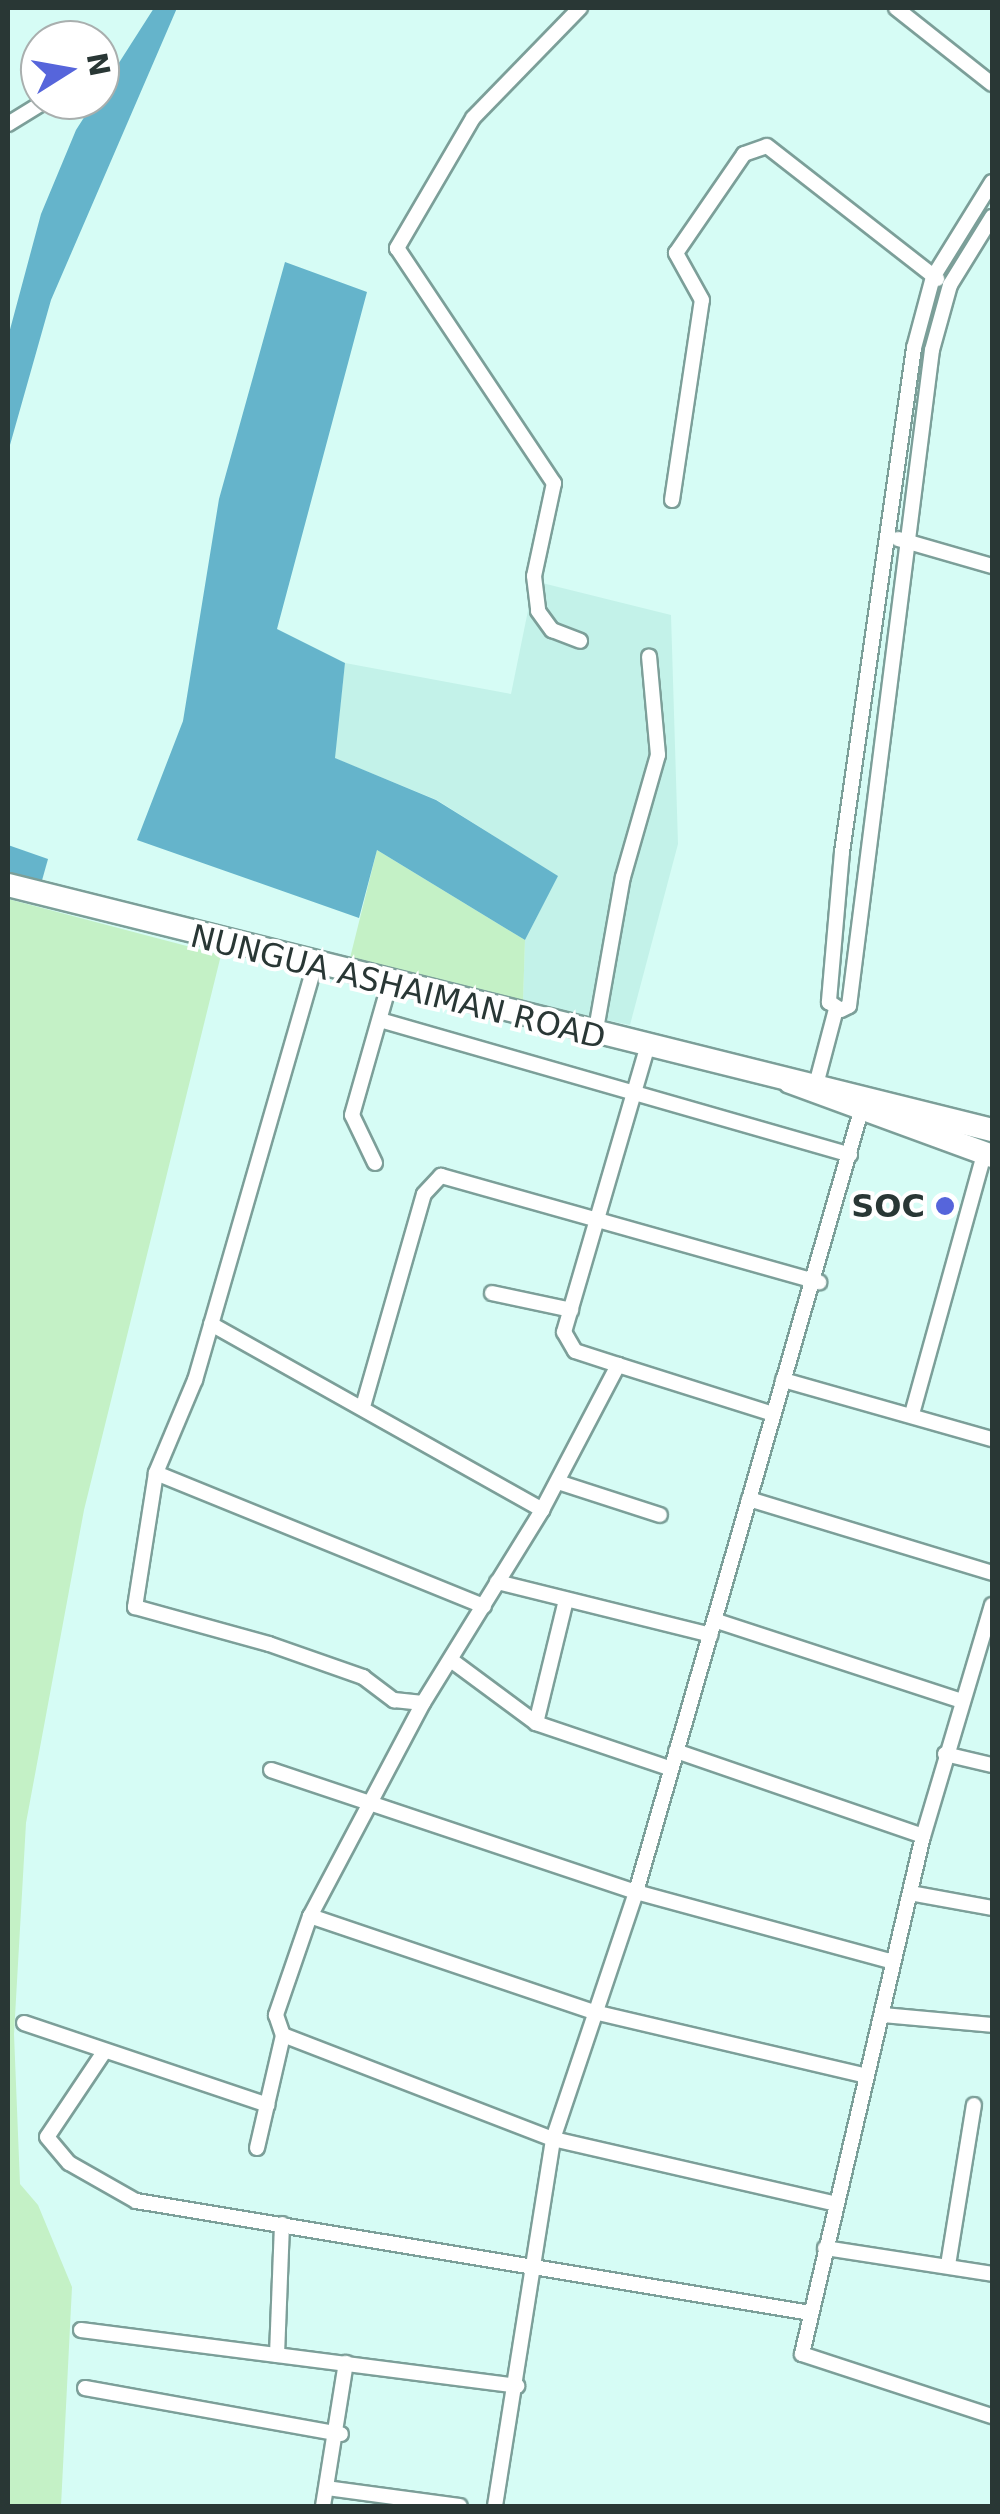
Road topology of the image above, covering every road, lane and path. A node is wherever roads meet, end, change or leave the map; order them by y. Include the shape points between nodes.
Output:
1 (580, 8) edge
2 (896, 8) edge
3 (992, 84) edge
4 (992, 182) edge
5 (992, 217) edge
6 (933, 276) junction
7 (950, 284) junction
8 (672, 500) dead end
9 (887, 537) junction
10 (905, 540) junction
11 (992, 566) edge
12 (580, 641) dead end
13 (649, 656) dead end
14 (842, 852) junction
15 (862, 854) junction
16 (8, 886) edge
17 (314, 968) junction
18 (390, 982) junction
19 (836, 1009) junction
20 (380, 1020) junction
21 (595, 1036) junction
22 (647, 1048) junction
23 (818, 1081) junction
24 (790, 1082) junction
25 (635, 1091) junction
26 (863, 1104) junction
27 (992, 1130) edge
28 (850, 1155) junction
29 (988, 1155) edge
30 (376, 1163) dead end
31 (598, 1221) junction
32 (818, 1282) junction
33 (492, 1292) dead end
34 (571, 1310) junction
35 (212, 1324) junction
36 (618, 1365) junction
37 (783, 1380) junction
38 (364, 1403) junction
39 (770, 1413) junction
40 (912, 1414) junction
41 (992, 1439) edge
42 (156, 1473) junction
43 (558, 1482) junction
44 (748, 1499) junction
45 (542, 1510) junction
46 (660, 1515) dead end
47 (992, 1574) edge
48 (497, 1582) junction
49 (566, 1600) junction
50 (484, 1606) junction
51 (991, 1613) edge
52 (714, 1628) junction
53 (451, 1660) junction
54 (959, 1700) junction
55 (423, 1703) junction
56 (536, 1724) junction
57 (676, 1751) junction
58 (944, 1754) junction
59 (992, 1765) edge
60 (669, 1768) junction
61 (271, 1770) dead end
62 (366, 1802) junction
63 (923, 1836) junction
64 (636, 1892) junction
65 (910, 1893) junction
66 (992, 1908) edge
67 (310, 1916) junction
68 (893, 1962) junction
69 (594, 2012) junction
70 (883, 2015) junction
71 (24, 2023) dead end
72 (992, 2025) edge
73 (283, 2036) junction
74 (104, 2052) junction
75 (867, 2076) junction
76 (268, 2105) junction
77 (974, 2105) dead end
78 (552, 2139) junction
79 (257, 2148) dead end
80 (833, 2203) junction
81 (282, 2224) junction
82 (824, 2248) junction
83 (948, 2265) junction
84 (531, 2270) junction
85 (992, 2274) edge
86 (810, 2312) junction
87 (81, 2330) dead end
88 (278, 2355) junction
89 (346, 2363) junction
90 (516, 2386) junction
91 (86, 2388) dead end
92 (992, 2416) edge
93 (341, 2434) junction
94 (327, 2488) junction
95 (323, 2506) edge
96 (460, 2506) edge
97 (495, 2506) edge

1 - 12 street via 474,118 396,248 554,483 534,576 538,611 552,630
2 - 3 street
4 - 6 street
5 - 7 street
6 - 7 street
6 - 8 street via 766,146 744,154 676,253 702,300
6 - 9 street
7 - 10 street
9 - 10 street
9 - 14 street
10 - 11 street
10 - 15 street
13 - 21 street via 658,754 623,877
14 - 15 street
14 - 19 street via 829,1002
15 - 19 street via 849,1006
16 - 17 main road, NUNGUA ASHAIMAN ROAD
17 - 18 main road, NUNGUA ASHAIMAN ROAD
17 - 35 street
18 - 20 street
18 - 21 main road, NUNGUA ASHAIMAN ROAD
19 - 23 street
20 - 25 street
20 - 30 street via 352,1115
21 - 22 main road, NUNGUA ASHAIMAN ROAD
22 - 24 main road, NUNGUA ASHAIMAN ROAD
22 - 25 street
23 - 24 main road, NUNGUA ASHAIMAN ROAD
23 - 26 main road, NUNGUA ASHAIMAN ROAD
24 - 26 main road, NUNGUA ASHAIMAN ROAD
25 - 28 street
25 - 31 street
26 - 27 main road, NUNGUA ASHAIMAN ROAD
26 - 28 street
26 - 29 main road, NUNGUA ASHAIMAN ROAD
28 - 32 street
29 - 40 street
31 - 32 street
31 - 34 street
31 - 38 street via 442,1176 424,1194
32 - 37 street
33 - 34 street
34 - 36 street via 565,1345
35 - 38 street
35 - 42 street
36 - 39 street
36 - 43 street
37 - 39 street
37 - 40 street
38 - 45 street
39 - 44 street
40 - 41 street
42 - 50 street
42 - 55 street via 135,1608 269,1644 363,1678 394,1700
43 - 45 street
43 - 46 street
44 - 47 street
44 - 52 street
45 - 48 street
48 - 49 street
48 - 50 street
49 - 52 street
49 - 56 street
50 - 53 street
51 - 54 street
52 - 54 street
52 - 57 street
53 - 55 street
53 - 56 street
54 - 58 street
55 - 62 street
56 - 60 street
57 - 60 street
57 - 63 street
58 - 59 street
58 - 63 street
60 - 64 street
61 - 62 street
62 - 64 street
62 - 67 street
63 - 65 street
64 - 68 street
64 - 69 street
65 - 66 street
65 - 68 street
67 - 69 street
67 - 73 street via 276,2015
68 - 70 street
69 - 75 street
69 - 78 street
70 - 72 street
70 - 75 street
71 - 74 street
73 - 76 street
73 - 78 street
74 - 76 street
74 - 81 street via 49,2128 53,2151 136,2201
75 - 80 street
76 - 79 street
77 - 83 street
78 - 80 street
78 - 84 street
80 - 82 street
81 - 84 street
81 - 88 street
82 - 83 street
82 - 86 street
83 - 85 street
84 - 86 street
84 - 90 street
86 - 92 street via 804,2362
87 - 88 street
88 - 89 street
89 - 90 street
89 - 93 street
90 - 97 street
91 - 93 street
93 - 94 street
94 - 95 street
94 - 96 street

